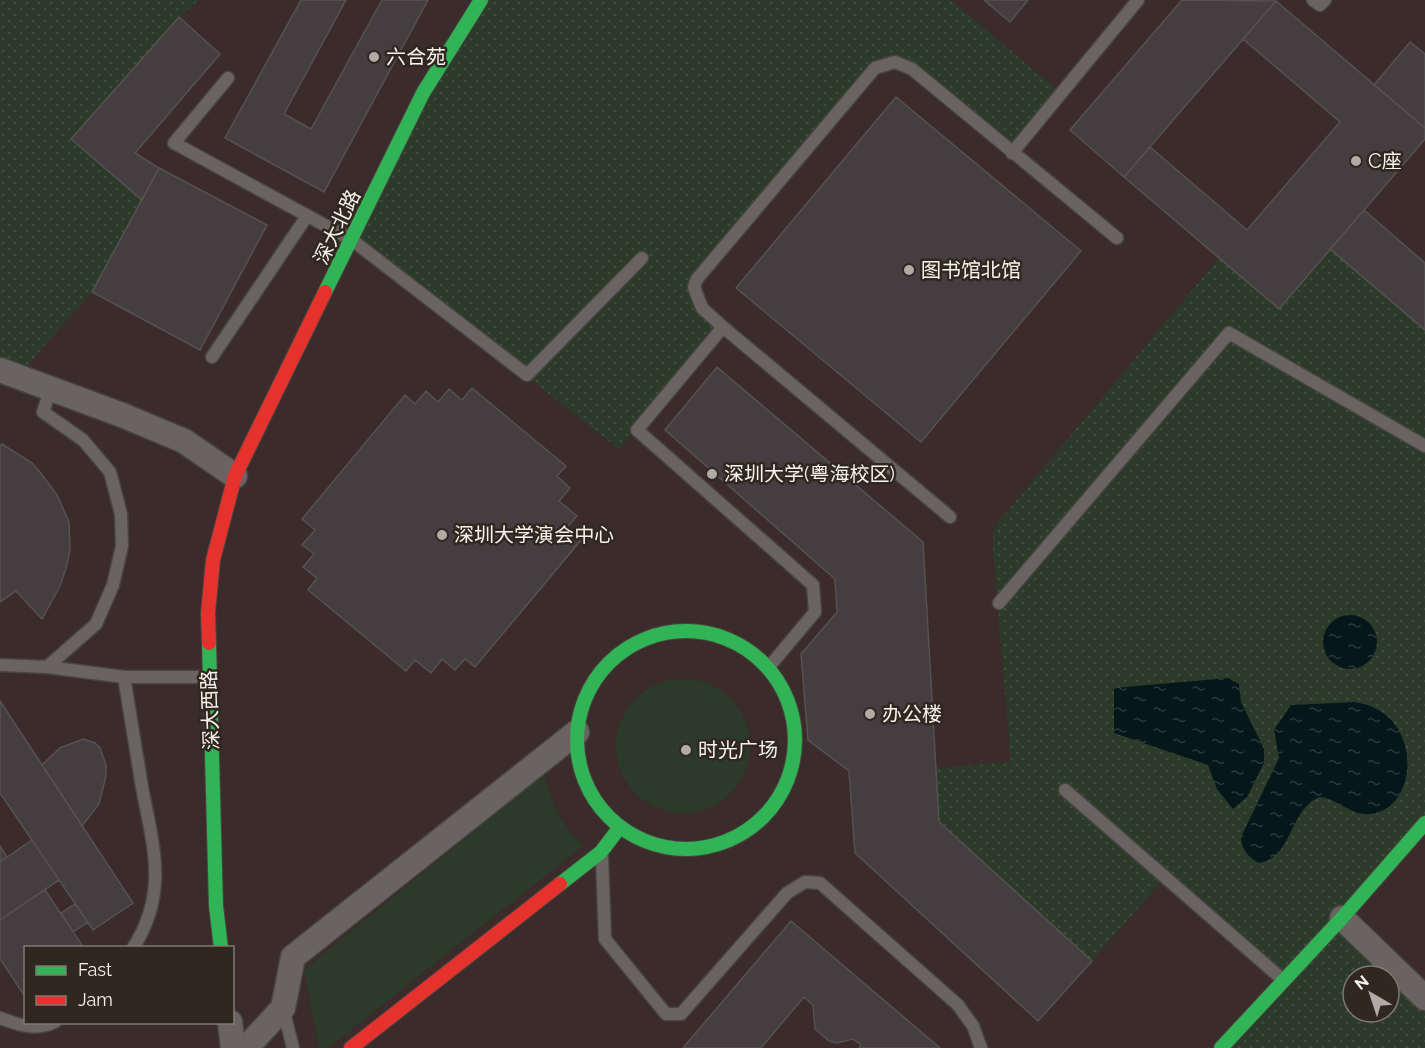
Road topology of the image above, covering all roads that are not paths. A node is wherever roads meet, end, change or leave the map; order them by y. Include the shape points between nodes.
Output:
1 (481, 0) edge
2 (1138, 0) edge
3 (1313, 0) edge
4 (1325, 0) edge
5 (228, 78) dead end
6 (1012, 153) junction
7 (307, 216) junction
8 (1117, 238) dead end
9 (352, 240) junction
10 (642, 258) dead end
11 (723, 327) junction
12 (212, 357) dead end
13 (0, 371) edge
14 (51, 388) junction
15 (1425, 446) edge
16 (235, 476) junction
17 (950, 517) dead end
18 (999, 603) dead end
19 (0, 665) edge
20 (47, 667) junction
21 (768, 668) junction
22 (124, 677) junction
23 (209, 677) junction
24 (577, 732) junction
25 (1065, 790) dead end
26 (1425, 823) edge
27 (620, 827) junction
28 (601, 852) junction
29 (1342, 918) junction
30 (134, 946) edge
31 (221, 946) edge
32 (1283, 980) junction
33 (1425, 998) edge
34 (283, 1008) junction
35 (0, 1018) edge
36 (53, 1024) edge
37 (230, 1024) edge
38 (233, 1048) edge
39 (246, 1048) edge
40 (292, 1048) edge
41 (351, 1048) edge
42 (981, 1048) edge
43 (1221, 1048) edge

1 - 9 street, 深大北路 via 423,93
2 - 6 lane
3 - 4 lane via 1320,5
5 - 7 lane via 174,143
6 - 8 lane
6 - 11 lane via 912,69 896,62 874,68 697,279 694,287 702,308
7 - 9 lane
7 - 12 lane
9 - 10 lane via 527,375
9 - 16 street, 深大北路
11 - 17 lane
11 - 21 lane via 636,430 813,585 815,612
13 - 14 street
14 - 16 street via 184,441
14 - 20 lane via 43,412 83,440 110,472 121,514 122,546 113,585 96,624
15 - 18 lane via 1229,333
16 - 23 street, 深大西路 via 219,523 211,568
19 - 20 lane
20 - 22 lane
21 - 24 street via 734,641 715,634 672,632 647,638 625,650 591,686
21 - 27 street via 792,713 795,738 793,764 770,809 753,826 712,846 663,847
22 - 23 lane
22 - 30 lane via 156,855 154,895
23 - 31 street, 深大西路 via 216,906
24 - 27 street via 579,762 588,789
24 - 34 street via 293,957
25 - 32 lane
26 - 29 street
27 - 28 street
28 - 41 street
28 - 42 lane via 605,939 666,1014 681,1014 786,893 805,882 820,883 958,1005 973,1026
29 - 32 street
29 - 33 street
32 - 43 street
34 - 39 street
34 - 40 lane
35 - 36 lane via 43,1028
37 - 38 street

